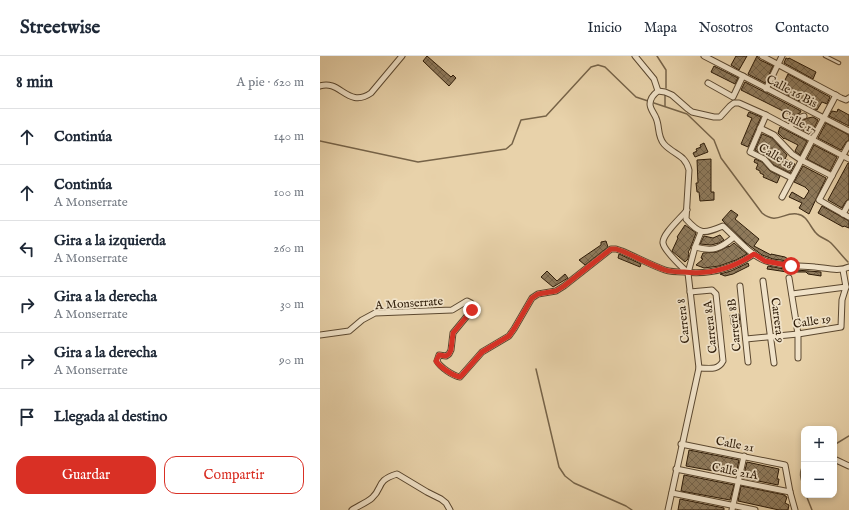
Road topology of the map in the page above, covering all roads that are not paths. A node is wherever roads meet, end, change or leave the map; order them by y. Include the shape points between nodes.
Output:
1 (402, 56) edge
2 (635, 56) edge
3 (704, 56) edge
4 (762, 56) edge
5 (782, 56) edge
6 (825, 56) edge
7 (711, 58) edge
8 (839, 63) dead end
9 (778, 64) junction
10 (743, 76) junction
11 (708, 83) dead end
12 (320, 86) edge
13 (766, 88) junction
14 (658, 91) junction
15 (836, 95) junction
16 (848, 99) edge
17 (766, 115) junction
18 (804, 116) dead end
19 (824, 119) junction
20 (790, 127) junction
21 (760, 128) junction
22 (849, 131) edge
23 (813, 140) junction
24 (849, 144) edge
25 (843, 156) junction
26 (849, 159) edge
27 (802, 160) junction
28 (832, 176) junction
29 (792, 178) junction
30 (782, 197) dead end
31 (849, 203) edge
32 (687, 210) junction
33 (843, 214) junction
34 (849, 217) edge
35 (701, 232) junction
36 (734, 236) junction
37 (695, 247) junction
38 (754, 254) junction
39 (846, 269) edge
40 (688, 273) junction
41 (789, 278) dead end
42 (763, 281) dead end
43 (740, 286) dead end
44 (846, 287) junction
45 (690, 292) junction
46 (792, 294) junction
47 (798, 334) junction
48 (320, 335) edge
49 (770, 336) junction
50 (746, 339) junction
51 (798, 358) dead end
52 (748, 362) dead end
53 (774, 363) dead end
54 (699, 368) junction
55 (681, 444) junction
56 (744, 456) junction
57 (837, 460) edge
58 (849, 466) edge
59 (676, 469) junction
60 (738, 482) junction
61 (790, 492) junction
62 (672, 494) junction
63 (732, 508) edge
64 (352, 510) edge
65 (450, 510) edge
66 (668, 510) edge
67 (755, 510) edge
68 (795, 510) edge

1 - 12 street via 366,97 354,98 331,85
2 - 14 street via 654,79
3 - 7 street, Calle 16 Bis
4 - 9 street
5 - 9 street
6 - 8 lane
7 - 10 street, Calle 16 Bis
9 - 13 street
9 - 15 street
10 - 11 street via 733,97
10 - 13 street, Calle 16 Bis
13 - 19 street, Calle 16 Bis
14 - 17 street, Calle 17 via 672,95 692,112 714,117 720,116 734,103 740,103
14 - 32 street via 650,102 660,138 669,149 688,163
15 - 16 street
15 - 19 street
17 - 20 street, Calle 17
17 - 21 street
18 - 20 street via 795,119
19 - 22 street, Calle 16 Bis
19 - 23 street
20 - 23 street, Calle 17
21 - 27 street via 774,135 792,154
21 - 29 street, Calle 18 via 750,152 764,159 772,168
23 - 25 street, Calle 17
23 - 27 street
24 - 25 street
25 - 26 street, Calle 17
25 - 28 street
27 - 28 street
27 - 29 street
28 - 33 street via 819,200
29 - 30 street
31 - 33 street
32 - 35 street via 686,219
32 - 40 street via 666,233 663,244
33 - 34 street
35 - 36 street via 710,232 723,226
35 - 37 street
36 - 37 street via 723,247 714,250
36 - 38 street
37 - 40 street
38 - 39 street via 765,261 777,264
38 - 40 street via 743,262 723,270
39 - 44 street
40 - 45 street, Carrera 8
40 - 48 street, A Monserrate via 666,270 622,251 611,249 556,291 538,294 532,298 509,336 482,352 460,377 436,361 439,355 449,354 453,333 472,310 473,306 467,301 452,310 375,313 349,331
41 - 46 street
42 - 49 street, Carrera 9
43 - 50 street, Carrera 8B
44 - 46 street
44 - 47 street, Calle 19 via 842,300 841,327
45 - 54 street, Carrera 8
45 - 54 street, Carrera 8A via 715,291 723,361 717,368
46 - 47 street
47 - 49 street, Calle 19
47 - 51 street
49 - 50 street, Calle 19
49 - 53 street, Carrera 9
50 - 52 street, Carrera 8B
54 - 55 street
55 - 56 street, Calle 21
55 - 59 street
56 - 60 street
56 - 61 street, Calle 21 via 785,465
57 - 58 street
59 - 60 street, Calle 21A
59 - 62 street
60 - 61 street, Calle 21A
60 - 63 street
61 - 68 street
62 - 63 street
62 - 66 street
63 - 67 street
64 - 65 street via 372,498 382,481 397,474 441,499

